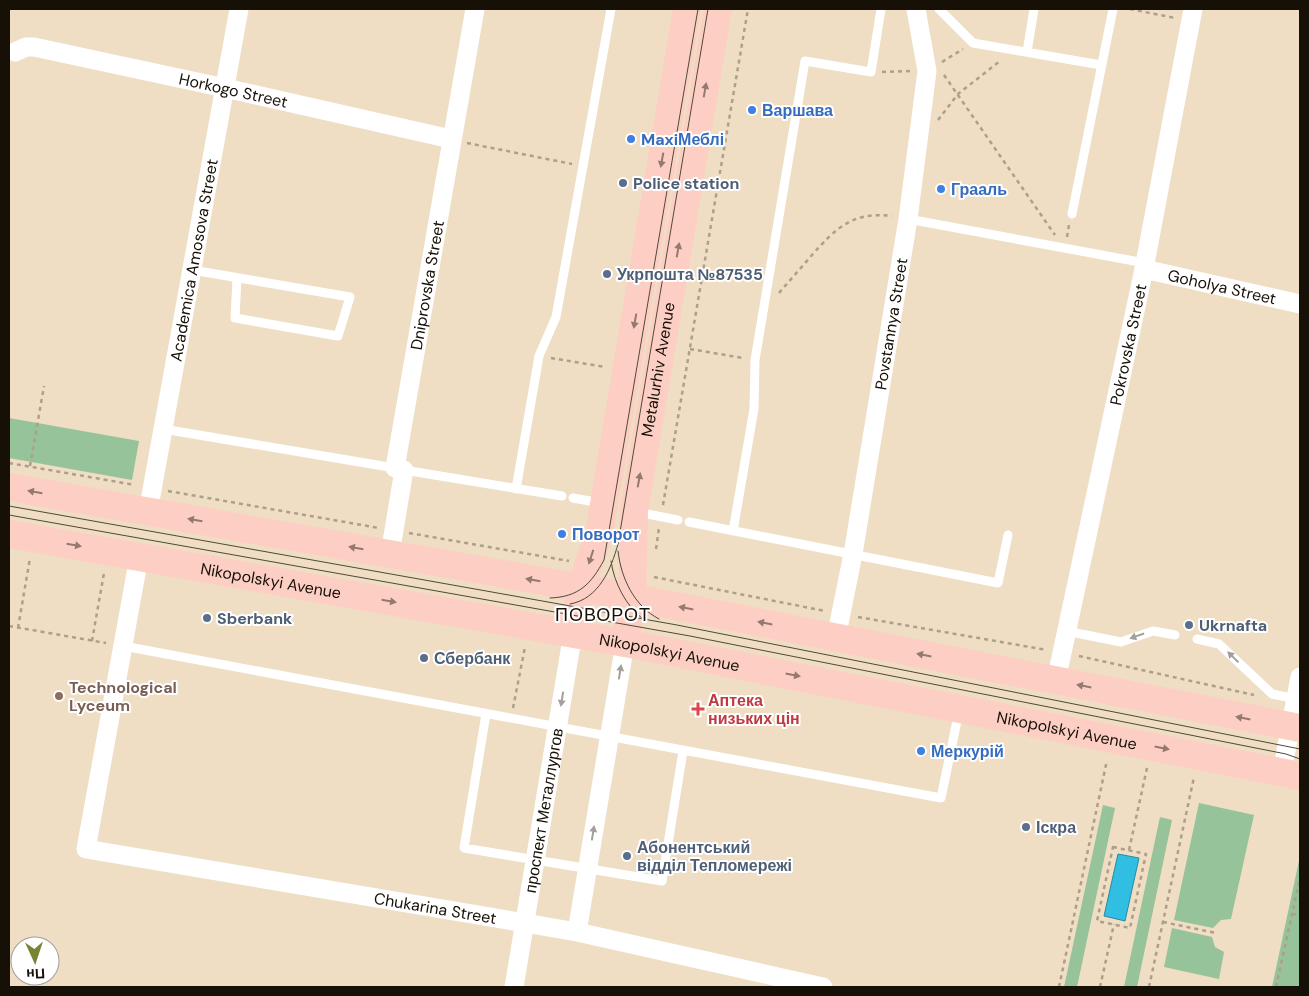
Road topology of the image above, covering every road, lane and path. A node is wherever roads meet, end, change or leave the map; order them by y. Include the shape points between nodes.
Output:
1 (239, 9) edge
2 (475, 9) edge
3 (611, 9) edge
4 (688, 9) edge
5 (718, 9) edge
6 (748, 9) edge
7 (881, 9) edge
8 (916, 9) edge
9 (939, 9) edge
10 (1034, 9) edge
11 (1113, 9) edge
12 (1130, 9) edge
13 (1192, 15) edge
14 (974, 43) junction
15 (11, 50) edge
16 (1014, 50) junction
17 (1027, 52) junction
18 (1102, 65) junction
19 (932, 68) junction
20 (870, 72) junction
21 (225, 88) junction
22 (958, 94) junction
23 (451, 139) junction
24 (583, 166) junction
25 (1072, 214) joint
26 (908, 219) junction
27 (1065, 248) junction
28 (1144, 266) junction
29 (192, 270) junction
30 (237, 278) junction
31 (1300, 304) edge
32 (763, 313) junction
33 (690, 348) junction
34 (539, 356) junction
35 (754, 360) junction
36 (609, 368) dead end
37 (44, 386) dead end
38 (163, 429) junction
39 (9, 463) edge
40 (30, 466) junction
41 (400, 469) junction
42 (9, 487) edge
43 (516, 489) junction
44 (562, 496) dead end
45 (573, 498) dead end
46 (150, 500) junction
47 (604, 504) junction
48 (634, 511) junction
49 (661, 517) junction
50 (678, 520) dead end
51 (689, 522) dead end
52 (733, 531) junction
53 (9, 534) edge
54 (1008, 535) dead end
55 (392, 542) junction
56 (655, 551) dead end
57 (852, 554) junction
58 (140, 557) junction
59 (30, 558) dead end
60 (104, 571) dead end
61 (578, 575) junction
62 (651, 577) dead end
63 (632, 598) junction
64 (9, 626) edge
65 (838, 626) junction
66 (18, 628) junction
67 (1066, 631) junction
68 (573, 633) junction
69 (1175, 635) dead end
70 (1197, 639) dead end
71 (92, 641) junction
72 (625, 643) junction
73 (123, 646) junction
74 (525, 648) dead end
75 (1062, 653) junction
76 (1300, 678) edge
77 (1056, 681) junction
78 (1256, 695) dead end
79 (1296, 699) junction
80 (960, 708) junction
81 (486, 714) junction
82 (511, 719) junction
83 (558, 728) junction
84 (1296, 728) edge
85 (609, 737) junction
86 (684, 751) junction
87 (1107, 760) dead end
88 (1147, 768) dead end
89 (1291, 774) edge
90 (1194, 777) dead end
91 (1129, 850) junction
92 (536, 860) junction
93 (587, 868) junction
94 (1300, 878) edge
95 (1292, 914) junction
96 (1300, 915) edge
97 (1163, 922) junction
98 (525, 923) junction
99 (1114, 924) junction
100 (576, 932) junction
101 (1216, 933) dead end
102 (782, 983) edge
103 (514, 987) edge
104 (823, 987) edge
105 (1058, 987) edge
106 (1100, 987) edge
107 (1149, 987) edge
108 (1276, 987) edge

1 - 21 street, Academica Amosova Street
2 - 23 street, Dniprovska Street
3 - 24 lane
4 -> 47 main road, Metalurhiv Avenue
48 -> 5 main road, Metalurhiv Avenue
6 - 33 path
7 - 20 lane
8 - 19 street, Povstannya Street
9 - 14 lane
10 - 17 lane
11 - 18 lane
12 - 13 path
13 - 28 street, Pokrovska Street
14 - 16 lane
14 - 19 path
15 - 21 street, Horkogo Street via 34,47
16 - 17 lane
16 - 22 path
17 - 18 lane
18 - 25 lane
19 - 20 path
19 - 22 path
19 - 26 street, Povstannya Street
20 - 32 lane via 805,61
21 - 23 street, Horkogo Street
21 - 29 street, Academica Amosova Street
22 - 27 path
23 - 24 path
23 - 41 street, Dniprovska Street
24 - 34 lane via 556,317
25 - 27 path
26 - 27 lane
26 - 32 path via 871,215 841,225
26 - 57 street, Povstannya Street
27 - 28 lane
28 - 31 street, Goholya Street
28 - 67 street, Pokrovska Street
29 - 30 lane
29 - 38 street, Academica Amosova Street
30 - 30 lane via 350,297 338,336 235,318
32 - 35 lane
33 - 35 path
33 - 49 path
34 - 36 path
34 - 43 lane
35 - 52 lane via 754,409
37 - 40 path
38 - 41 lane
38 - 46 street, Academica Amosova Street
39 - 40 path
40 - 46 path
41 - 43 lane
41 - 55 street, Dniprovska Street
46 -> 42 main road
43 - 44 lane
45 - 47 lane
55 -> 46 main road
46 - 55 path
47 -> 61 main road, Metalurhiv Avenue via 598,534
48 - 49 lane
48 - 63 main road, Metalurhiv Avenue
49 - 50 lane
49 - 56 path
51 - 52 lane
52 - 57 lane
53 -> 58 main road, Nikopolskyi Avenue
54 - 57 lane via 998,583
61 -> 55 main road
55 - 61 path
57 - 65 street, Povstannya Street
58 -> 68 main road, Nikopolskyi Avenue
58 - 73 street
59 - 66 path
60 - 71 path
61 - 63 main road
61 - 68 main road, Metalurhiv Avenue
62 - 65 path
65 -> 63 main road
63 - 72 main road, Metalurhiv Avenue
64 - 66 path
65 - 75 path
77 -> 65 main road
66 - 71 path
69 -> 67 lane via 1153,631 1121,642
67 - 75 street, Pokrovska Street
68 - 72 main road, Nikopolskyi Avenue
68 -> 83 street, проспект Металлургов
79 -> 70 lane via 1272,694 1219,644
71 - 73 path
72 -> 80 main road, Nikopolskyi Avenue
85 -> 72 street
73 - 81 lane
73 - 98 street, Chukarina Street via 86,849
74 - 82 path
75 - 77 street, Pokrovska Street
75 - 78 path
76 - 79 street
84 -> 77 main road
79 - 84 street
80 - 86 lane via 941,798
80 -> 89 main road, Nikopolskyi Avenue
81 - 82 lane
81 - 92 lane via 464,848
82 - 83 lane
83 - 85 lane
83 - 92 street, проспект Металлургов
84 - 89 street
85 - 86 lane
93 -> 85 street
86 - 93 lane via 662,881
87 - 105 path
88 - 91 path
90 - 97 path
91 - 99 path via 1113,847 1097,921
91 - 99 path via 1146,854 1130,928
92 - 93 lane
92 - 98 street, проспект Металлургов
93 - 100 street
94 - 95 path
95 - 96 path
95 - 108 path
97 - 101 path
97 - 107 path
98 - 100 street, Chukarina Street
98 - 103 street, проспект Металлургов
99 - 106 path
100 - 102 street, Chukarina Street
102 - 104 street, Chukarina Street

